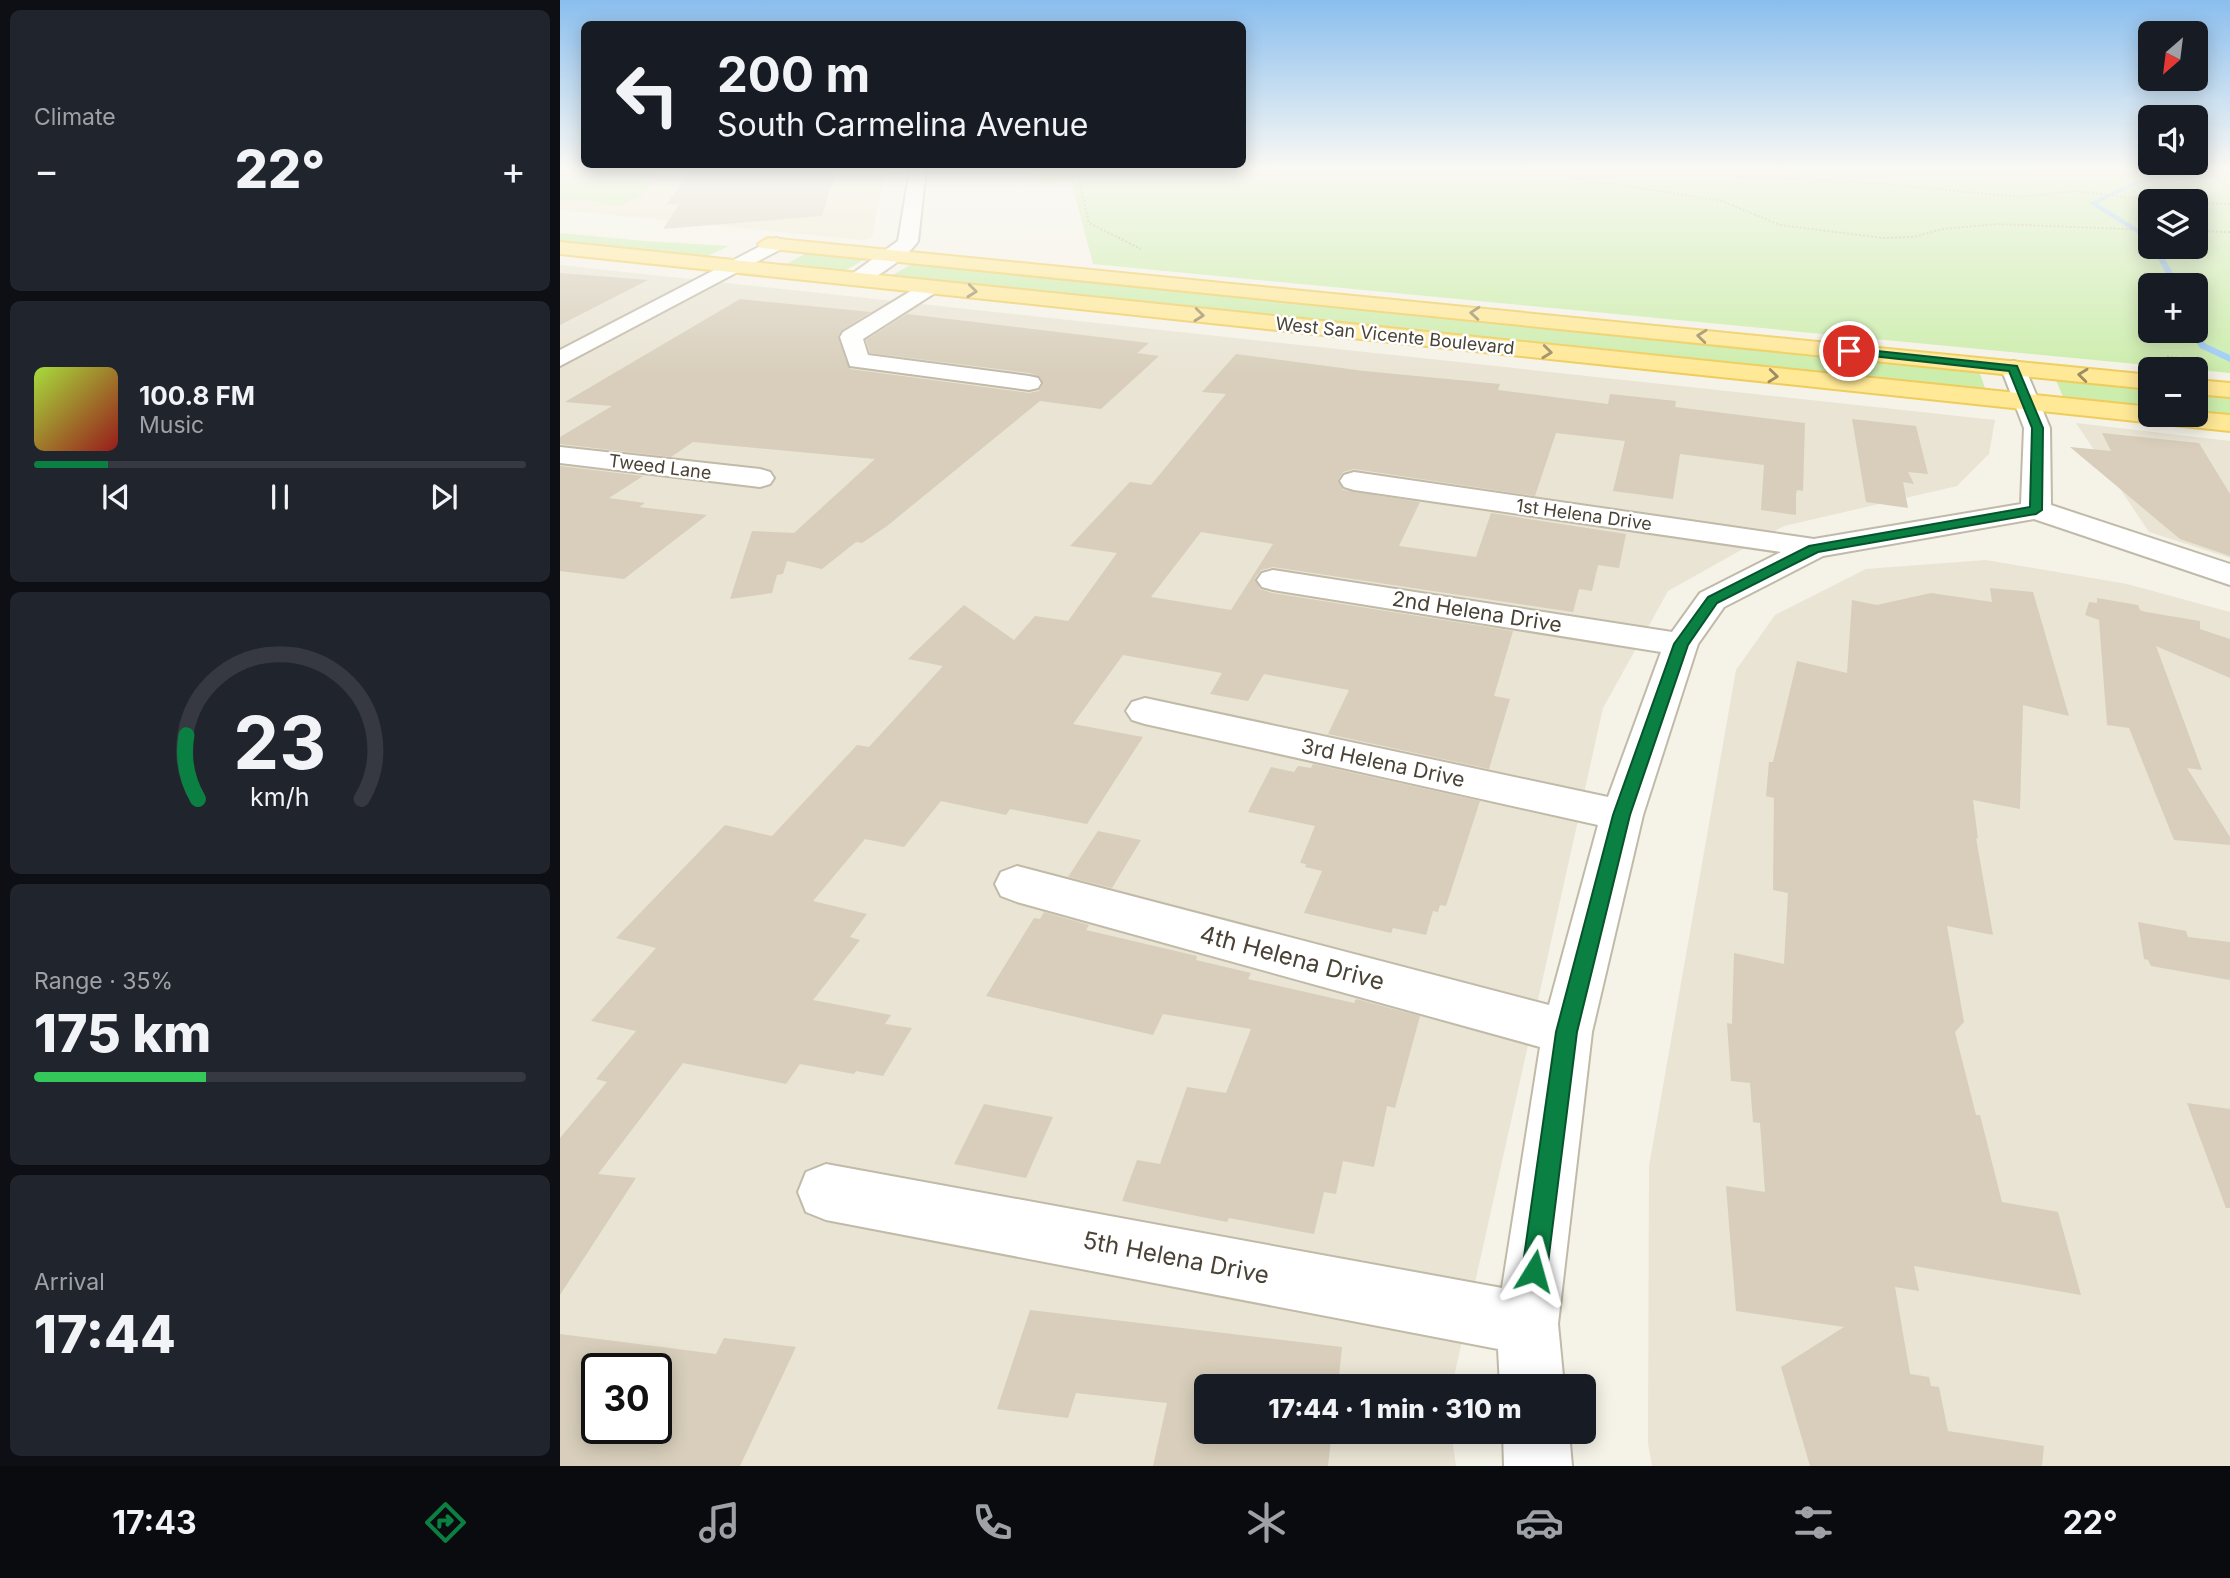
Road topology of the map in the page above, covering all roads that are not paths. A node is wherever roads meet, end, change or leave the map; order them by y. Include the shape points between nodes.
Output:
1 (908, 237) edge
2 (742, 241) dead end
3 (776, 244) junction
4 (560, 248) edge
5 (891, 256) junction
6 (733, 267) junction
7 (856, 280) junction
8 (931, 287) junction
9 (560, 359) edge
10 (2013, 368) junction
11 (2138, 381) edge
12 (1029, 383) dead end
13 (2208, 388) edge
14 (2230, 390) edge
15 (2026, 403) junction
16 (2230, 423) edge
17 (560, 455) edge
18 (760, 478) dead end
19 (1354, 481) dead end
20 (2036, 510) junction
21 (1814, 548) junction
22 (2230, 575) edge
23 (1273, 580) dead end
24 (1681, 644) junction
25 (1144, 711) dead end
26 (1622, 815) junction
27 (1017, 884) dead end
28 (1567, 1032) junction
29 (826, 1192) dead end
30 (1527, 1324) junction
31 (1531, 1374) edge
32 (1537, 1444) edge
33 (1538, 1466) edge

1 - 5 street
2 - 3 main road, West San Vicente Boulevard
3 - 5 main road, West San Vicente Boulevard
3 - 6 street
4 - 6 main road, West San Vicente Boulevard
5 - 7 street
10 -> 5 main road, West San Vicente Boulevard
6 - 7 main road, West San Vicente Boulevard
6 - 9 street
7 - 8 main road, West San Vicente Boulevard
8 - 12 street via 851,337 858,361
8 -> 15 main road, West San Vicente Boulevard
11 -> 10 main road, West San Vicente Boulevard
10 - 15 street
13 - 14 main road
15 - 16 main road, West San Vicente Boulevard
15 - 20 street via 2037,428
17 - 18 street, Tweed Lane
19 - 21 street, 1st Helena Drive
20 - 21 street
20 - 22 street
21 - 24 street via 1712,600
23 - 24 street, 2nd Helena Drive
24 - 26 street
25 - 26 street, 3rd Helena Drive
26 - 28 street
27 - 28 street, 4th Helena Drive
28 - 30 street
29 - 30 street, 5th Helena Drive
30 - 31 street
32 - 33 street

